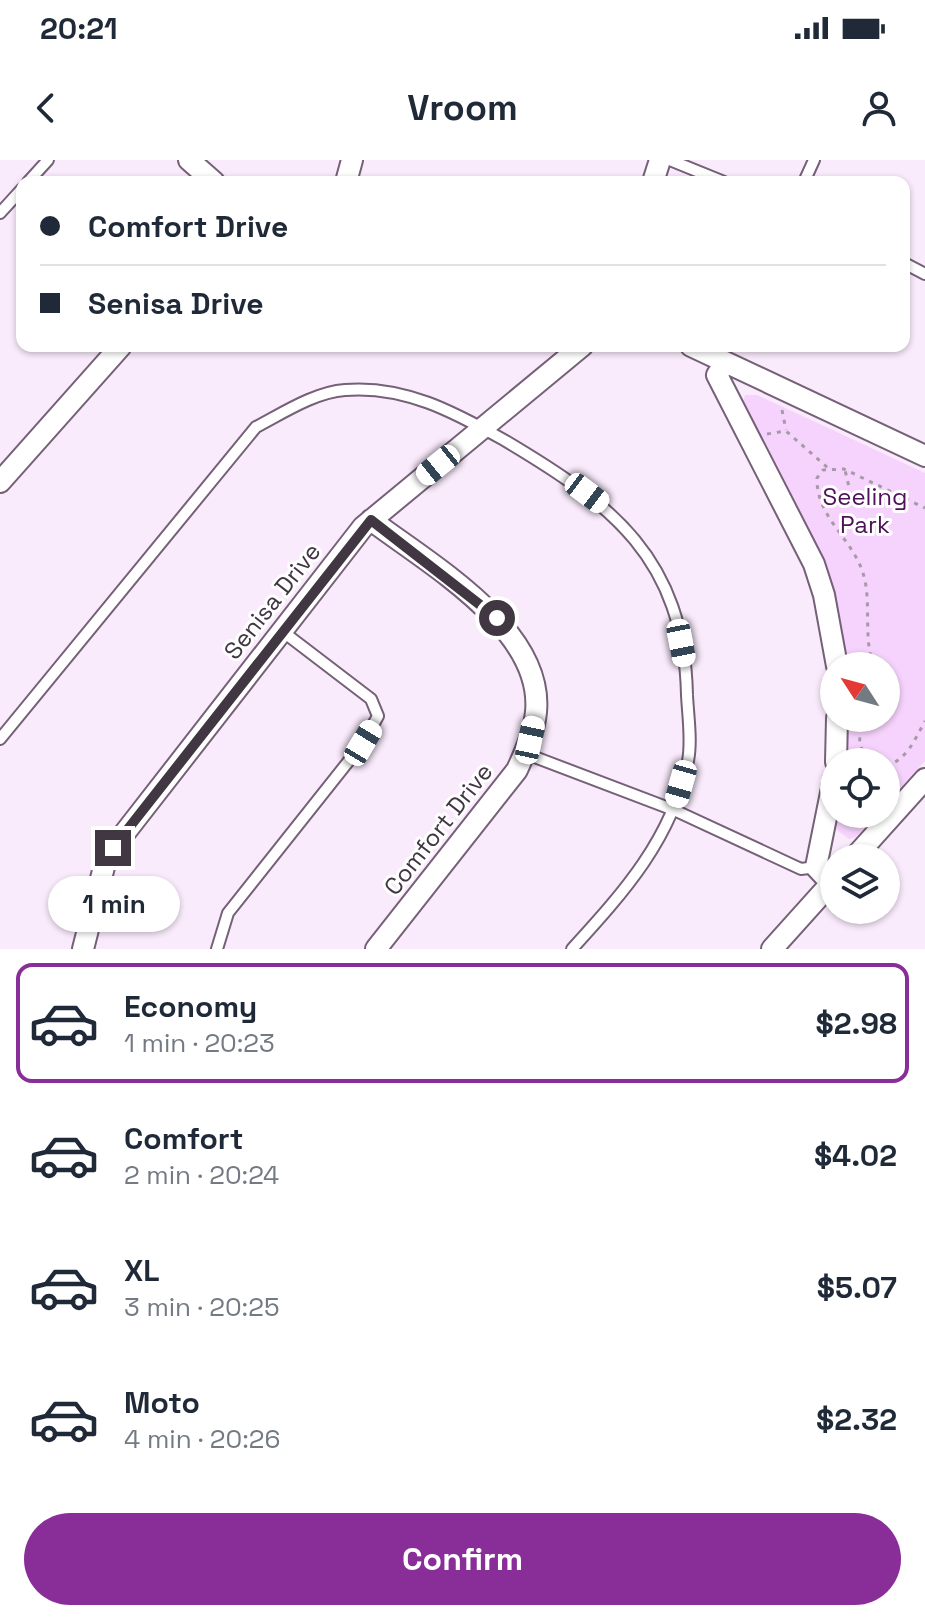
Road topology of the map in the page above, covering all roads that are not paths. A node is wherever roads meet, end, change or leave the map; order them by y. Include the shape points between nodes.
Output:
1 (48, 160) edge
2 (189, 160) edge
3 (670, 160) edge
4 (33, 176) edge
5 (207, 176) edge
6 (709, 176) edge
7 (16, 196) edge
8 (0, 213) edge
9 (116, 352) edge
10 (575, 352) edge
11 (703, 352) edge
12 (725, 363) junction
13 (483, 428) junction
14 (925, 456) edge
15 (0, 482) edge
16 (371, 520) junction
17 (282, 631) junction
18 (834, 652) edge
19 (0, 739) edge
20 (524, 753) junction
21 (925, 779) edge
22 (674, 810) junction
23 (824, 828) edge
24 (867, 844) edge
25 (816, 867) junction
26 (820, 870) edge
27 (820, 895) edge
28 (83, 949) edge
29 (217, 949) edge
30 (376, 949) edge
31 (572, 949) edge
32 (772, 949) edge

1 - 4 lane
2 - 5 street
3 - 6 lane
7 - 8 lane
9 - 15 street
10 - 13 street, Senisa Drive
11 - 12 street
12 - 14 street
12 - 18 street via 717,375 814,564
13 - 16 street, Senisa Drive
13 - 19 lane via 439,405 387,389 342,390 292,407 256,427
13 - 22 lane via 609,509 644,549 675,613 687,673 689,759
16 - 17 street, Senisa Drive
16 - 20 street, Comfort Drive via 485,606 509,631 533,676 536,711
17 - 28 street, Senisa Drive via 113,848
17 - 29 lane via 371,699 378,716 363,743 228,913
20 - 22 lane
20 - 30 street, Comfort Drive via 503,788
21 - 24 street
22 - 25 lane via 801,869
22 - 31 lane via 631,885
23 - 25 street
25 - 26 street
27 - 32 street

